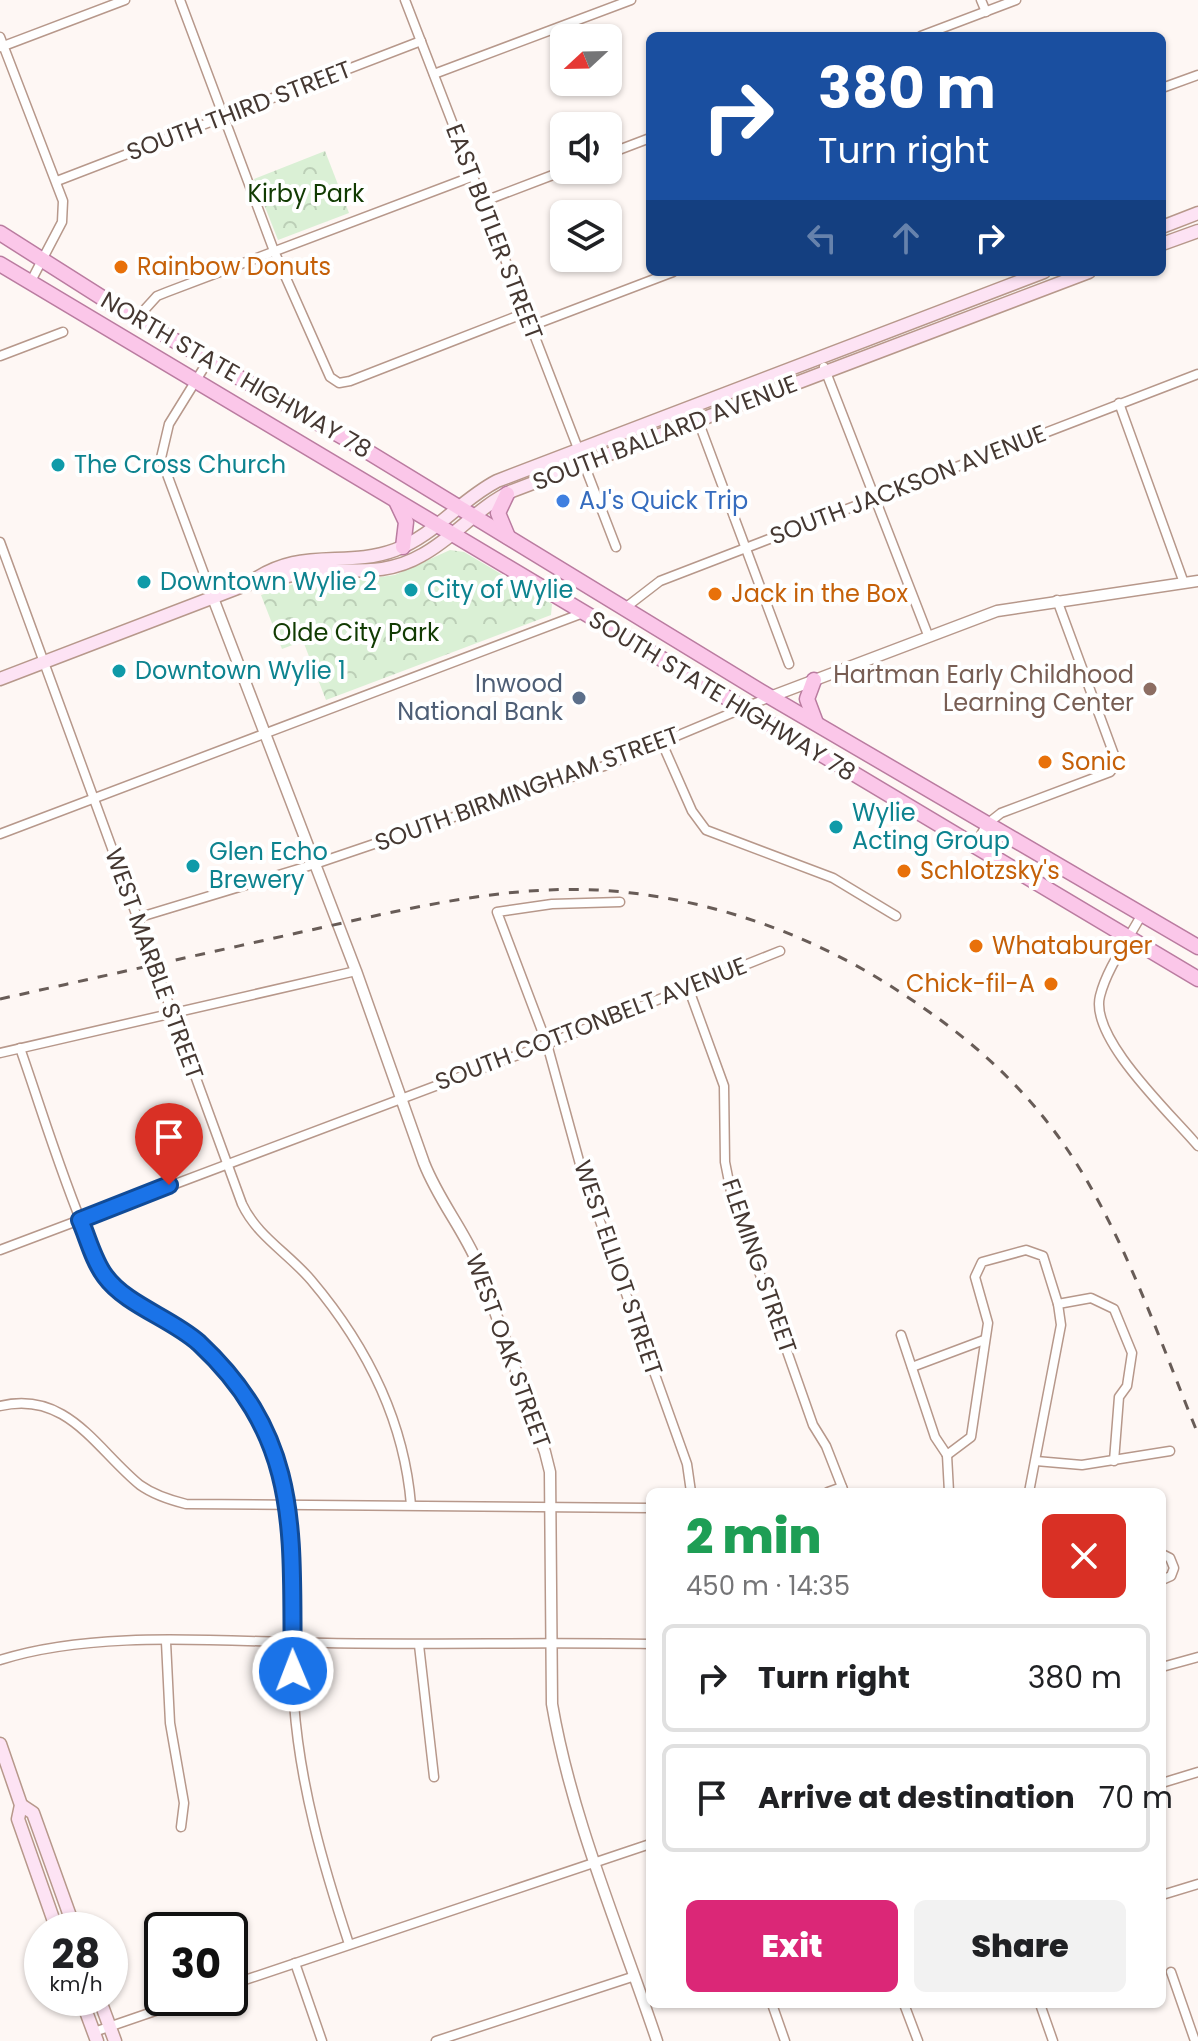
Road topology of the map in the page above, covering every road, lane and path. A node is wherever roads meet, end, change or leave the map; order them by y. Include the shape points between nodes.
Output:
1 (125, 0) edge
2 (180, 0) edge
3 (405, 0) edge
4 (631, 0) edge
5 (981, 0) edge
6 (1016, 0) edge
7 (986, 12) junction
8 (932, 32) edge
9 (421, 41) junction
10 (1, 43) edge
11 (434, 74) junction
12 (1198, 75) edge
13 (1166, 87) edge
14 (224, 116) junction
15 (646, 140) edge
16 (622, 149) edge
17 (550, 176) edge
18 (471, 177) junction
19 (57, 181) junction
20 (482, 202) junction
21 (1198, 213) edge
22 (1166, 225) edge
23 (1198, 231) edge
24 (0, 233) edge
25 (1166, 243) edge
26 (274, 251) junction
27 (43, 259) junction
28 (0, 264) edge
29 (662, 276) edge
30 (1033, 276) edge
31 (1078, 276) edge
32 (1028, 278) junction
33 (30, 283) junction
34 (1033, 293) junction
35 (525, 313) junction
36 (137, 318) junction
37 (531, 326) junction
38 (63, 332) dead end
39 (0, 356) edge
40 (820, 358) junction
41 (208, 361) junction
42 (826, 371) junction
43 (1198, 374) edge
44 (195, 380) junction
45 (1119, 403) junction
46 (693, 407) junction
47 (699, 421) junction
48 (578, 449) junction
49 (584, 464) junction
50 (507, 494) junction
51 (876, 497) junction
52 (396, 503) junction
53 (466, 512) junction
54 (437, 525) junction
55 (452, 534) junction
56 (509, 538) junction
57 (0, 542) edge
58 (403, 547) junction
59 (616, 547) dead end
60 (747, 549) junction
61 (1198, 581) edge
62 (1184, 583) junction
63 (248, 584) junction
64 (213, 598) junction
65 (1057, 599) junction
66 (624, 609) junction
67 (583, 612) junction
68 (928, 635) junction
69 (45, 661) junction
70 (789, 664) dead end
71 (0, 679) edge
72 (814, 680) junction
73 (770, 697) junction
74 (740, 708) junction
75 (816, 723) junction
76 (263, 733) junction
77 (662, 743) junction
78 (94, 796) junction
79 (987, 824) junction
80 (0, 834) edge
81 (974, 847) junction
82 (315, 864) junction
83 (620, 902) dead end
84 (1142, 914) junction
85 (896, 916) dead end
86 (137, 918) junction
87 (1129, 939) junction
88 (1198, 947) edge
89 (780, 951) dead end
90 (356, 971) junction
91 (1198, 979) edge
92 (688, 987) junction
93 (172, 1014) junction
94 (547, 1044) junction
95 (20, 1048) junction
96 (0, 1053) edge
97 (401, 1097) junction
98 (1198, 1146) edge
99 (227, 1163) junction
100 (80, 1220) junction
101 (0, 1250) edge
102 (1058, 1304) junction
103 (901, 1335) dead end
104 (984, 1340) junction
105 (912, 1367) junction
106 (0, 1406) edge
107 (1170, 1451) dead end
108 (947, 1455) junction
109 (1036, 1461) junction
110 (1114, 1461) junction
111 (690, 1488) edge
112 (843, 1488) edge
113 (949, 1488) edge
114 (1030, 1488) edge
115 (411, 1505) junction
116 (550, 1506) junction
117 (289, 1508) junction
118 (646, 1508) edge
119 (1166, 1556) edge
120 (1166, 1578) edge
121 (550, 1640) junction
122 (292, 1641) junction
123 (166, 1642) junction
124 (646, 1644) edge
125 (419, 1645) junction
126 (1198, 1657) edge
127 (0, 1660) edge
128 (1166, 1666) edge
129 (0, 1744) edge
130 (1198, 1772) edge
131 (434, 1777) dead end
132 (1166, 1782) edge
133 (21, 1805) junction
134 (181, 1827) dead end
135 (646, 1845) edge
136 (596, 1863) junction
137 (1198, 1884) edge
138 (1166, 1894) edge
139 (51, 1912) edge
140 (69, 1912) edge
141 (349, 1944) junction
142 (295, 1963) junction
143 (1171, 1972) dead end
144 (635, 1976) junction
145 (248, 1979) edge
146 (773, 2008) edge
147 (906, 2008) edge
148 (1041, 2008) edge
149 (144, 2015) edge
150 (87, 2016) edge
151 (105, 2016) edge
152 (109, 2027) junction
153 (95, 2037) edge
154 (115, 2041) edge
155 (322, 2041) edge
156 (436, 2041) edge
157 (657, 2041) edge
158 (785, 2041) edge
159 (918, 2041) edge
160 (1053, 2041) edge
161 (1195, 2041) edge

1 - 10 street
2 - 14 street
3 - 9 street, EAST BUTLER STREET
4 - 11 street
5 - 7 street
6 - 7 street
7 - 8 street
9 - 11 street, EAST BUTLER STREET
9 - 14 street, SOUTH THIRD STREET
10 - 19 street
11 - 18 street, EAST BUTLER STREET
12 - 13 street
14 - 19 street, SOUTH THIRD STREET
14 - 26 street
15 - 16 street
17 - 20 street
18 - 20 street, EAST BUTLER STREET
18 - 26 street
19 - 27 street via 62,222
20 - 35 street, EAST BUTLER STREET
21 - 22 main road
23 - 25 main road
24 - 27 main road, NORTH STATE HIGHWAY 78
26 - 35 street via 324,368 339,383
26 - 36 street via 157,296
27 - 33 street
27 - 36 main road, NORTH STATE HIGHWAY 78
28 - 33 main road, NORTH STATE HIGHWAY 78
29 - 37 street
30 - 32 main road, SOUTH BALLARD AVENUE
31 - 34 main road, SOUTH BALLARD AVENUE
32 - 34 main road
32 - 40 main road, SOUTH BALLARD AVENUE
33 - 44 main road, NORTH STATE HIGHWAY 78
34 - 42 main road, SOUTH BALLARD AVENUE
35 - 37 street, EAST BUTLER STREET
36 - 41 main road, NORTH STATE HIGHWAY 78
37 - 48 street, EAST BUTLER STREET
38 - 39 street
40 - 42 street
40 - 46 main road, SOUTH BALLARD AVENUE
41 - 44 street
41 - 53 main road, NORTH STATE HIGHWAY 78
42 - 47 main road, SOUTH BALLARD AVENUE
42 - 51 street
43 - 45 street, SOUTH JACKSON AVENUE
44 - 52 main road, NORTH STATE HIGHWAY 78
44 - 64 street via 165,433 161,458
45 - 51 street, SOUTH JACKSON AVENUE
45 - 62 street
46 - 47 street
46 - 48 main road, SOUTH BALLARD AVENUE
47 - 49 main road, SOUTH BALLARD AVENUE
47 - 60 street
48 - 49 street, EAST BUTLER STREET
48 - 53 main road, SOUTH BALLARD AVENUE via 497,481
49 - 50 main road, SOUTH BALLARD AVENUE
49 - 59 street, EAST BUTLER STREET
50 - 53 main road, SOUTH BALLARD AVENUE
50 - 56 main road via 498,513
51 - 60 street, SOUTH JACKSON AVENUE
51 - 68 street
52 - 54 main road, NORTH STATE HIGHWAY 78
52 - 58 main road via 406,522
53 - 54 main road, SOUTH BALLARD AVENUE
53 - 55 main road, SOUTH BALLARD AVENUE
53 - 56 main road, SOUTH STATE HIGHWAY 78
54 - 55 main road, NORTH STATE HIGHWAY 78
54 - 58 main road, SOUTH BALLARD AVENUE
55 - 63 main road, SOUTH BALLARD AVENUE via 413,561 391,569 313,571
55 - 67 main road, SOUTH STATE HIGHWAY 78
56 - 66 main road, SOUTH STATE HIGHWAY 78
57 - 69 street, WEST MARBLE STREET
58 - 63 main road, SOUTH BALLARD AVENUE via 372,556 306,559 263,573
60 - 66 street, SOUTH JACKSON AVENUE via 660,581
60 - 70 street
61 - 62 street, SOUTH BIRMINGHAM STREET
62 - 65 street, SOUTH BIRMINGHAM STREET
63 - 64 main road, SOUTH BALLARD AVENUE
64 - 69 main road, SOUTH BALLARD AVENUE
64 - 76 street, WEST OAK STREET
65 - 68 street, SOUTH BIRMINGHAM STREET via 997,611
65 - 79 street via 1117,763 1110,772 1001,813
66 - 73 main road, SOUTH STATE HIGHWAY 78
67 - 74 main road, SOUTH STATE HIGHWAY 78
67 - 76 street
68 - 72 street, SOUTH BIRMINGHAM STREET
69 - 71 main road, SOUTH BALLARD AVENUE
69 - 78 street, WEST MARBLE STREET
72 - 73 street, SOUTH BIRMINGHAM STREET
72 - 75 main road via 807,699
73 - 74 street, SOUTH BIRMINGHAM STREET
73 - 75 main road, SOUTH STATE HIGHWAY 78
74 - 77 street, SOUTH BIRMINGHAM STREET
74 - 81 main road, SOUTH STATE HIGHWAY 78
75 - 79 main road, SOUTH STATE HIGHWAY 78
76 - 78 street
76 - 82 street, WEST OAK STREET
77 - 82 street, SOUTH BIRMINGHAM STREET
77 - 85 street via 706,830 833,878
78 - 80 street
78 - 86 street, WEST MARBLE STREET
79 - 81 street
79 - 84 main road, SOUTH STATE HIGHWAY 78
81 - 87 main road, SOUTH STATE HIGHWAY 78
82 - 86 street, SOUTH BIRMINGHAM STREET
82 - 90 street, WEST OAK STREET
83 - 94 street, WEST ELLIOT STREET via 497,912
84 - 87 street
84 - 88 main road, SOUTH STATE HIGHWAY 78
86 - 93 street, WEST MARBLE STREET
87 - 91 main road, SOUTH STATE HIGHWAY 78
87 - 98 street via 1105,981 1098,1013 1108,1040
89 - 92 street, SOUTH COTTONBELT AVENUE
90 - 93 street
90 - 97 street, WEST OAK STREET
92 - 94 street, SOUTH COTTONBELT AVENUE
92 - 112 street, FLEMING STREET via 724,1086 725,1162 731,1192 813,1425
93 - 95 street
93 - 99 street, WEST MARBLE STREET
94 - 97 street, SOUTH COTTONBELT AVENUE
94 - 111 street, WEST ELLIOT STREET via 581,1168 687,1464
95 - 96 street
95 - 100 street
97 - 99 street, SOUTH COTTONBELT AVENUE
97 - 116 street, WEST OAK STREET via 435,1192 478,1264 545,1452
99 - 100 street, SOUTH COTTONBELT AVENUE
99 - 115 street, WEST MARBLE STREET via 249,1219 311,1280 367,1356 393,1416 409,1473
100 - 101 street, SOUTH COTTONBELT AVENUE
100 - 117 street via 107,1279 199,1344 246,1400 275,1456
102 - 104 street via 1043,1256 1026,1250 982,1262 975,1277 988,1323
102 - 109 street via 1061,1325
102 - 110 street via 1091,1298 1114,1309 1132,1353 1127,1386 1119,1397
103 - 105 street
104 - 105 street
104 - 108 street via 971,1437
105 - 108 street via 935,1437
106 - 117 street via 42,1406 71,1418 142,1487 165,1499
107 - 110 street
108 - 113 street
109 - 110 street
109 - 114 street
115 - 116 street
115 - 117 street
116 - 118 street
116 - 121 street, WEST OAK STREET
117 - 122 street
119 - 120 street via 1174,1568
121 - 124 street
121 - 125 street
121 - 136 street, WEST OAK STREET via 557,1734
122 - 123 street
122 - 125 street
122 - 141 street via 295,1714 308,1805
123 - 127 street via 84,1644 30,1650
123 - 134 street via 169,1712 184,1803
125 - 131 street
126 - 128 street
129 - 133 main road
130 - 132 street
133 - 139 main road via 18,1819
133 - 140 main road via 33,1813
135 - 136 street
136 - 141 street
136 - 144 street, WEST OAK STREET
137 - 138 street
141 - 142 street
142 - 145 street
142 - 155 street
143 - 161 street
144 - 156 street
144 - 157 street, WEST OAK STREET
146 - 158 street
147 - 159 street
148 - 160 street
149 - 152 street
150 - 153 main road
151 - 152 main road
152 - 153 street
152 - 154 main road

